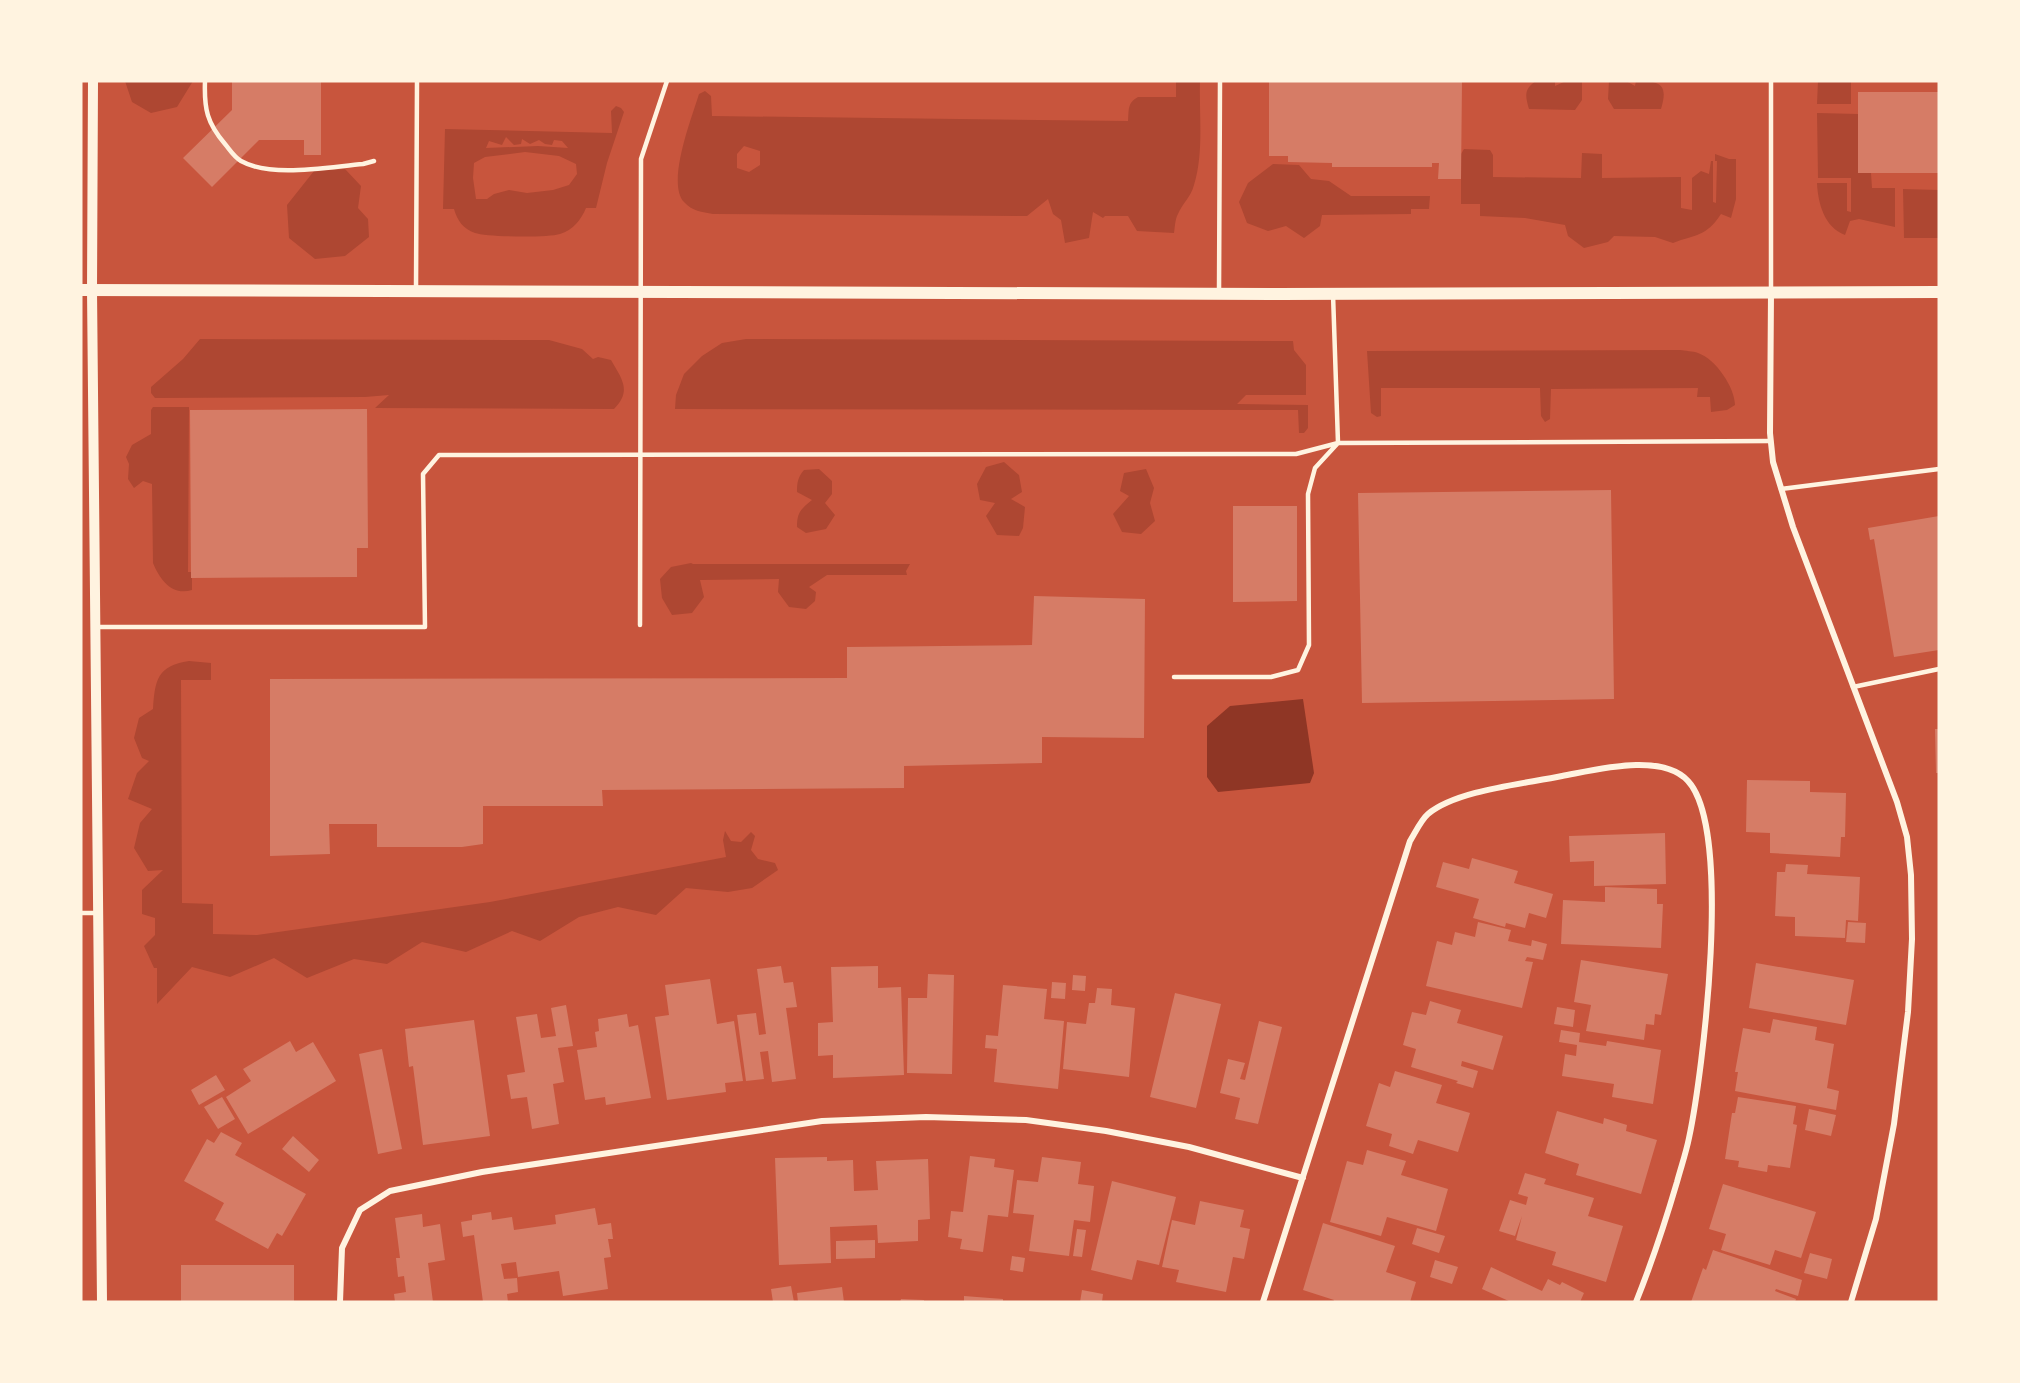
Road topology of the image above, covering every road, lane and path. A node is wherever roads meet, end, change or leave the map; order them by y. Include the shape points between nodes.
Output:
1 (93, 81) edge
2 (205, 81) edge
3 (417, 81) edge
4 (667, 81) edge
5 (1220, 81) edge
6 (1771, 81) edge
7 (374, 161) dead end
8 (86, 290) edge
9 (416, 291) junction
10 (641, 292) junction
11 (1939, 292) edge
12 (1219, 293) junction
13 (1771, 293) junction
14 (1333, 294) junction
15 (1771, 441) junction
16 (1338, 443) junction
17 (640, 455) junction
18 (1939, 469) edge
19 (1781, 489) junction
20 (640, 625) dead end
21 (96, 627) junction
22 (1939, 669) edge
23 (1174, 677) dead end
24 (1853, 687) junction
25 (81, 913) edge
26 (99, 913) junction
27 (1303, 1178) junction
28 (102, 1302) edge
29 (340, 1302) edge
30 (1263, 1302) edge
31 (1636, 1302) edge
32 (1851, 1302) edge

1 - 8 street
2 - 7 lane via 204,104 212,129 238,160 281,171
3 - 9 lane
4 - 10 lane via 641,159
5 - 12 lane
6 - 13 lane
8 - 9 main road
8 - 21 street
9 - 10 main road
10 - 12 main road
10 - 17 lane
11 - 13 main road
12 - 14 main road
13 - 14 main road
13 - 15 street
14 - 16 lane
15 - 16 lane
15 - 19 street
16 - 17 lane via 1296,454
16 - 23 lane via 1316,468 1308,494 1309,645 1298,670 1271,677
17 - 20 lane
17 - 21 lane via 438,455 423,474 425,627
18 - 19 lane
19 - 24 street
21 - 26 street
22 - 24 lane
24 - 32 street via 1907,837 1912,939 1908,1012 1894,1124 1876,1219
25 - 26 lane
26 - 28 street
27 - 29 street via 1189,1147 1026,1120 926,1117 822,1121 482,1172 390,1191 360,1210 342,1248
27 - 30 street
27 - 31 street via 1410,841 1427,815 1460,796 1619,765 1673,771 1688,781 1699,800 1711,852 1710,962 1703,1047 1689,1139 1658,1246

